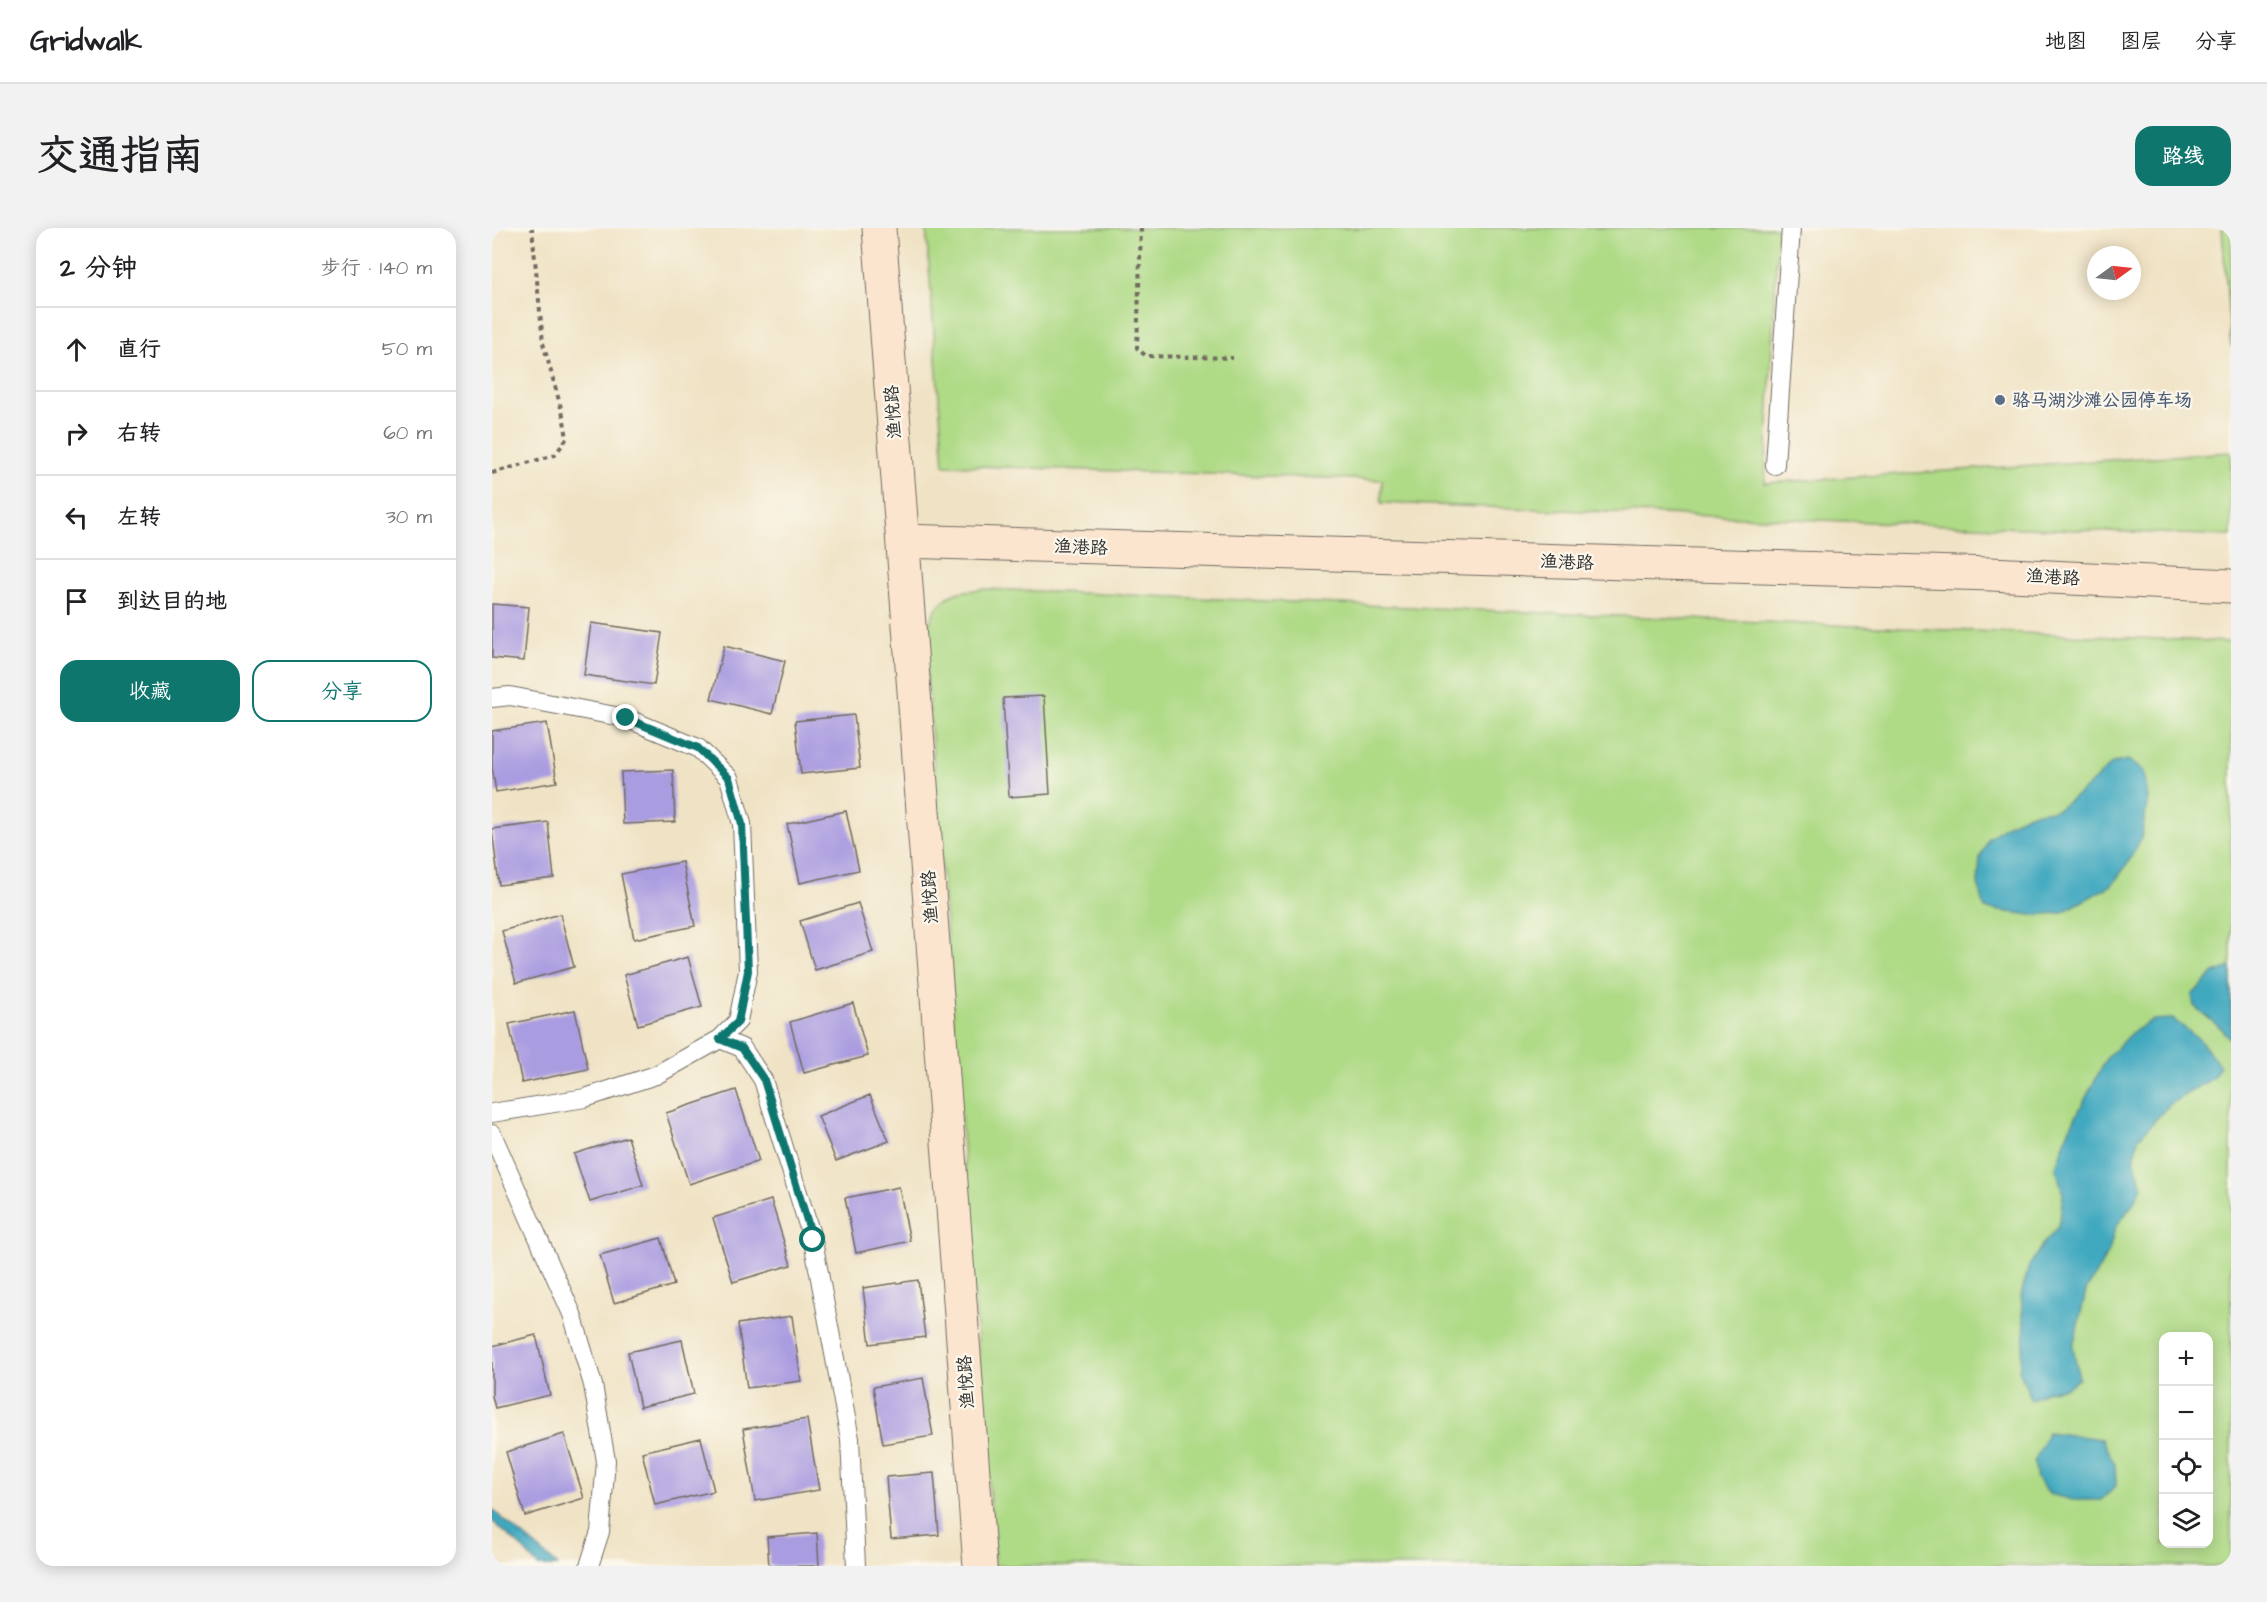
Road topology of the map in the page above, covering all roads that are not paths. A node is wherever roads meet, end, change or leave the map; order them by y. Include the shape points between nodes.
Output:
1 (879, 228) edge
2 (1791, 228) edge
3 (1775, 465) dead end
4 (903, 541) junction
5 (2231, 586) edge
6 (492, 698) edge
7 (720, 1039) junction
8 (492, 1113) edge
9 (492, 1134) edge
10 (589, 1566) edge
11 (856, 1566) edge
12 (980, 1566) edge

1 - 4 street, 渔悦路
2 - 3 lane
4 - 5 street, 渔港路 via 1991,574
4 - 12 street, 渔悦路
6 - 7 lane via 510,696 626,718 698,748 729,778 742,824 748,971 738,1022
7 - 8 lane via 656,1076 585,1098
7 - 11 lane via 742,1048 764,1080 813,1240 850,1439
9 - 10 lane via 572,1314 593,1385 606,1461 600,1532

